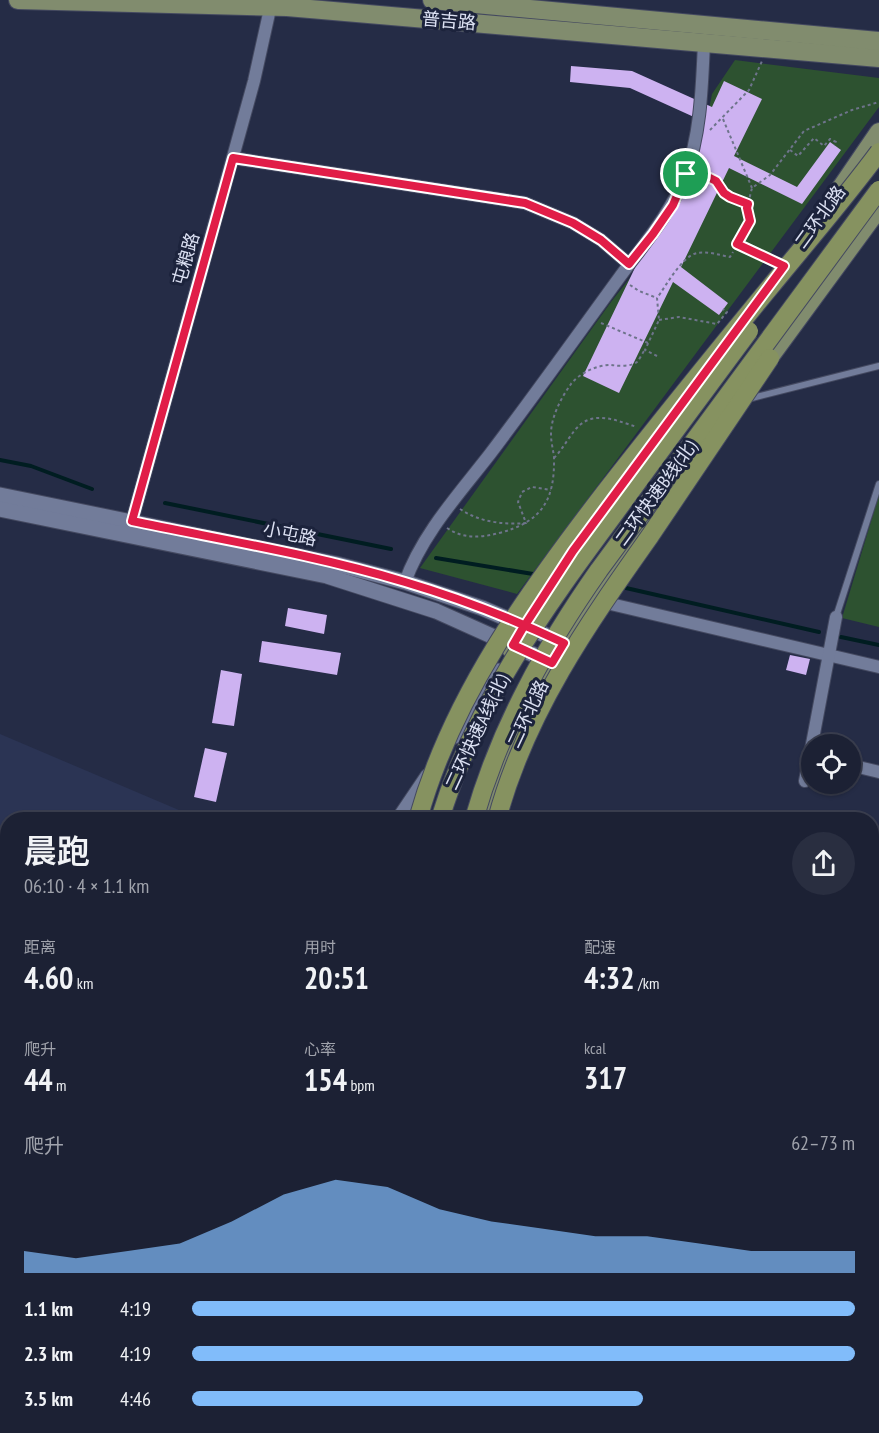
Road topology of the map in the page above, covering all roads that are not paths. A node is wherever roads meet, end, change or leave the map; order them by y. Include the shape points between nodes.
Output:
1 (18, 0) edge
2 (432, 0) edge
3 (271, 3) edge
4 (879, 40) edge
5 (704, 42) junction
6 (879, 58) edge
7 (879, 132) edge
8 (879, 152) edge
9 (233, 158) junction
10 (879, 190) edge
11 (879, 208) edge
12 (737, 244) road end
13 (629, 264) junction
14 (784, 266) junction
15 (879, 366) edge
16 (738, 399) junction
17 (879, 484) edge
18 (0, 495) edge
19 (0, 509) edge
20 (132, 521) junction
21 (405, 582) junction
22 (591, 600) junction
23 (837, 616) joint
24 (524, 626) junction
25 (564, 643) junction
26 (512, 648) junction
27 (828, 656) junction
28 (552, 663) junction
29 (879, 667) edge
30 (814, 734) edge
31 (861, 768) edge
32 (879, 772) edge
33 (404, 812) edge
34 (420, 812) edge
35 (444, 812) edge
36 (444, 812) edge
37 (476, 812) edge
38 (490, 812) edge
39 (499, 812) edge

1 - 3 main road, 普吉路
2 - 4 main road, 普吉路
3 - 5 main road, 普吉路
3 - 9 street, 屯粮路
5 - 6 main road, 普吉路
5 - 13 street via 701,103 686,174 673,205
7 - 14 main road, 二环北路
8 - 34 highway, bridge via 627,464 523,604 459,713
8 - 35 highway, 二环快速A线(北), bridge via 540,616 478,723
9 - 13 street via 525,203 573,223
9 - 20 street, 屯粮路
10 - 37 highway, 二环快速B线(北), bridge via 563,624 511,717
10 - 39 highway, bridge via 722,431 570,652 531,727
11 - 16 main road, 二环北路
12 - 14 street
13 - 21 street via 438,523 413,561
14 - 24 main road, 二环北路 via 556,575
15 - 16 lane
16 - 22 main road, 二环北路
17 - 23 lane
18 - 20 street, 小屯路
19 - 26 street, 小屯路 via 327,576 435,611
20 - 21 street, 小屯路
21 - 24 street, 小屯路
22 - 25 main road, 二环北路
22 - 27 street
23 - 27 street
24 - 25 street, 小屯路
24 - 26 main road, 二环北路
25 - 28 main road, 二环北路
26 - 28 street, 小屯路
26 - 33 street
26 - 36 main road, 二环北路 via 473,728
27 - 29 street
27 - 30 street
28 - 38 main road, 二环北路 via 513,744
31 - 32 street

